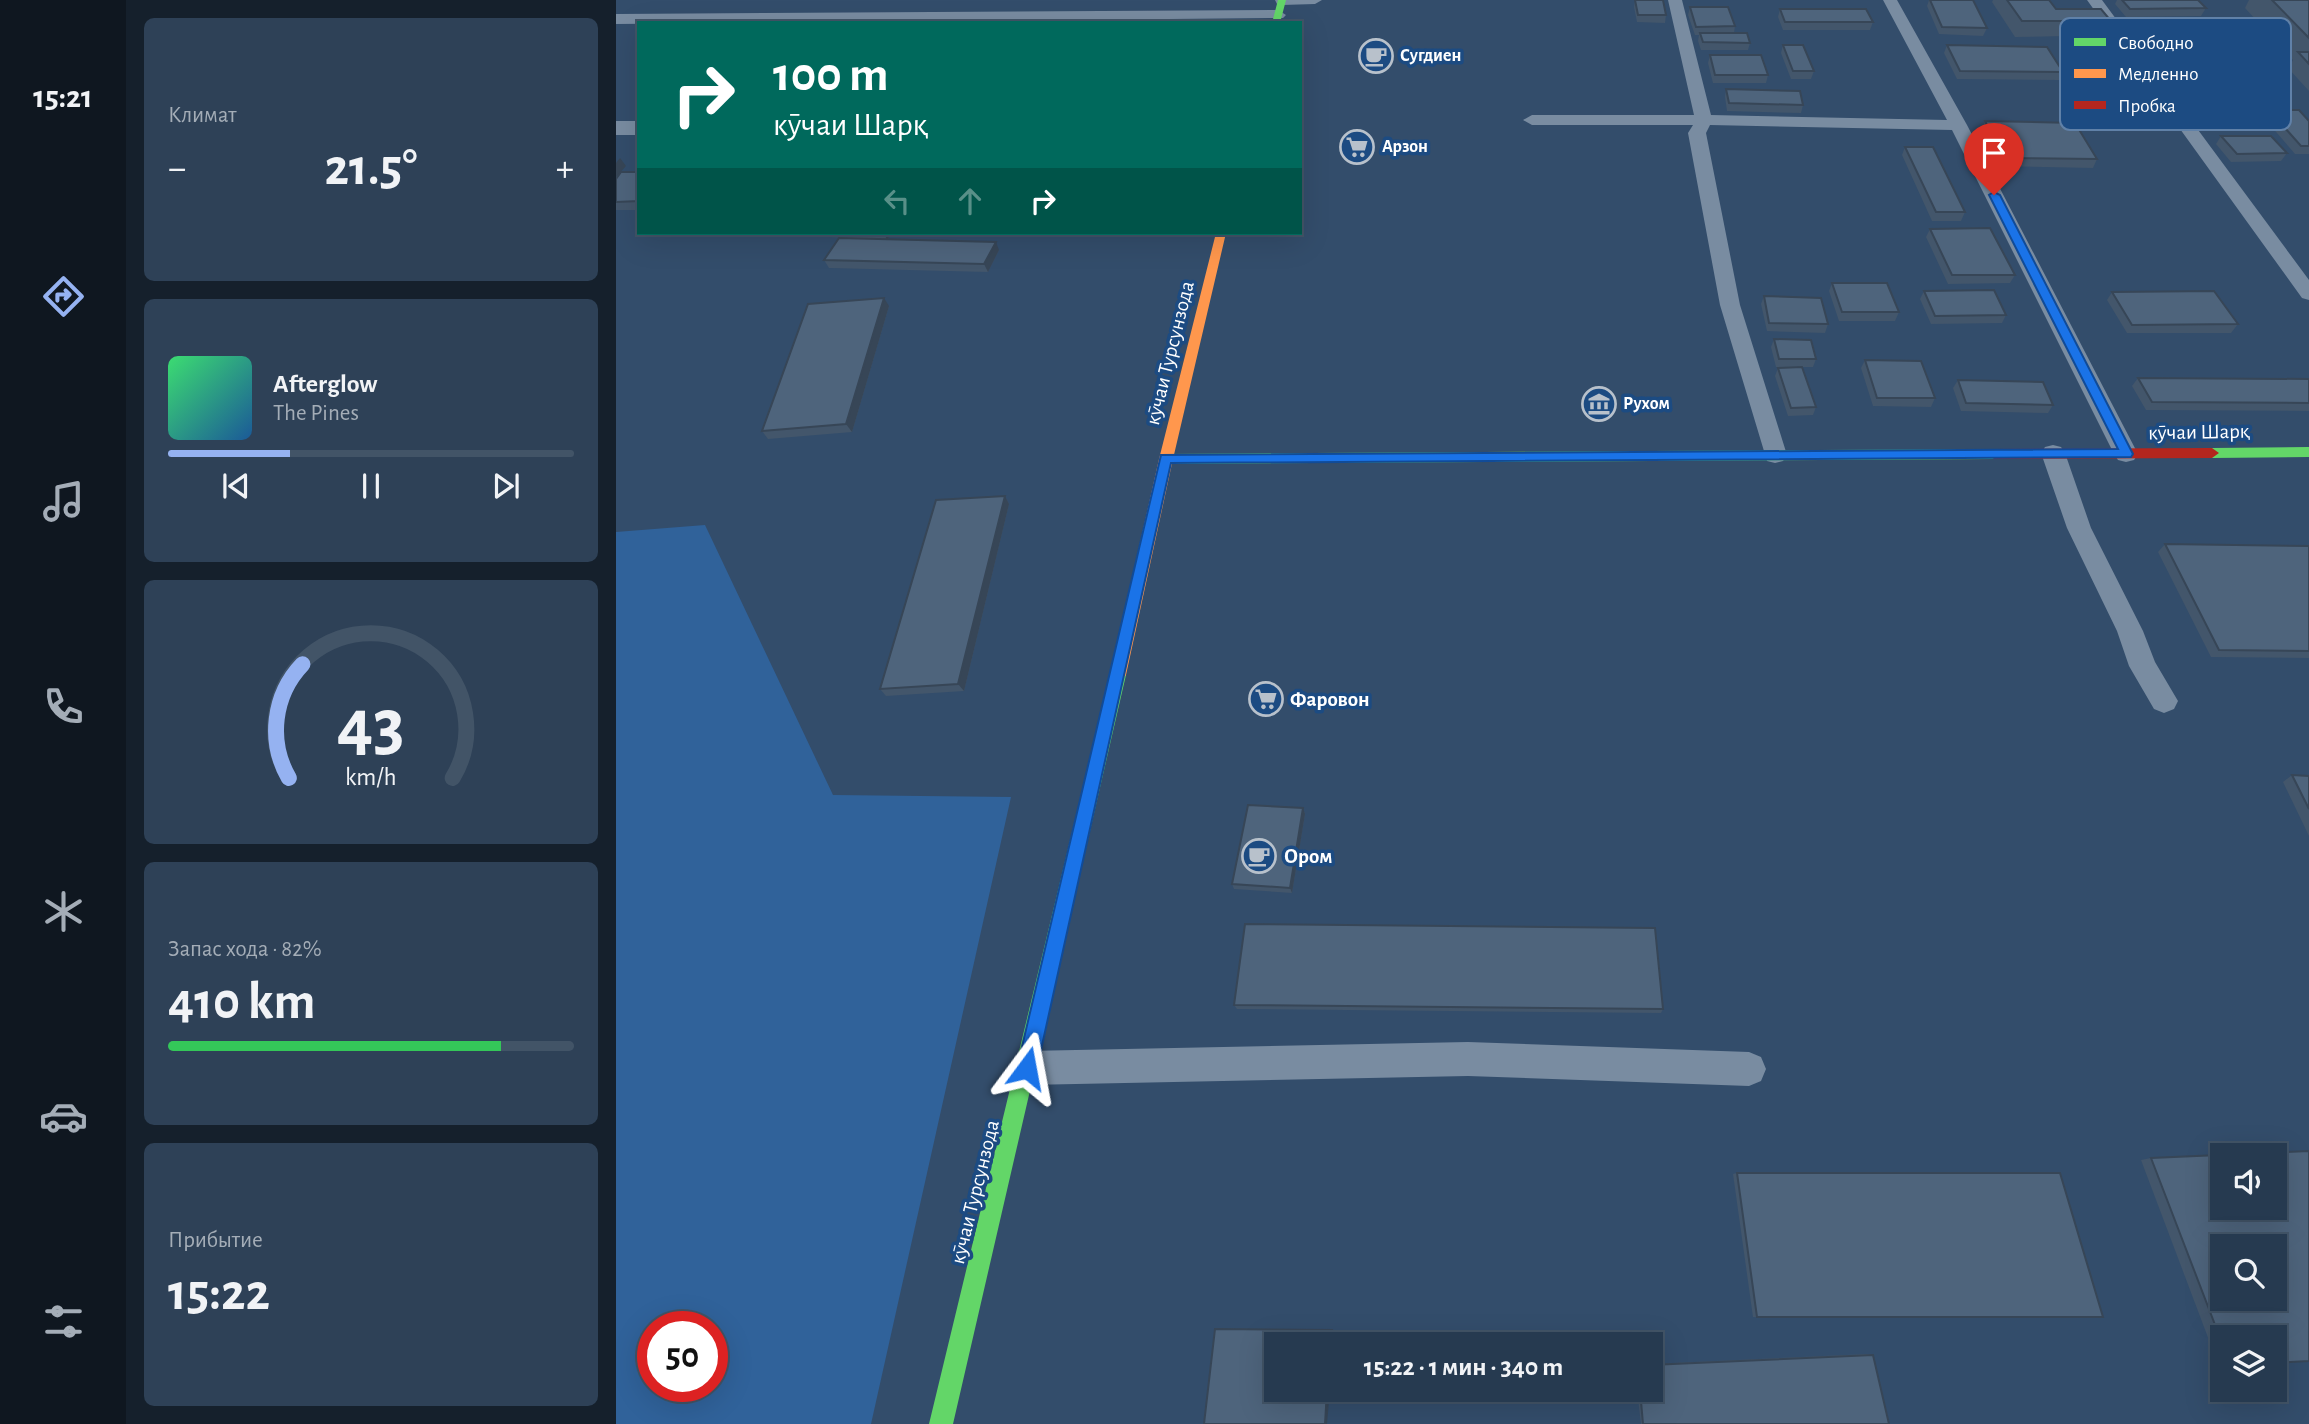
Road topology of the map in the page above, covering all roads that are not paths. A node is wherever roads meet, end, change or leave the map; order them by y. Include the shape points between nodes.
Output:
1 (1315, 0) edge
2 (1675, 0) edge
3 (1890, 0) edge
4 (2094, 0) edge
5 (1279, 10) edge
6 (2107, 18) edge
7 (616, 19) edge
8 (1532, 120) dead end
9 (1704, 120) junction
10 (1958, 124) junction
11 (616, 128) edge
12 (637, 128) edge
13 (2189, 130) edge
14 (1221, 235) edge
15 (2309, 294) edge
16 (2309, 452) edge
17 (2053, 453) junction
18 (2126, 454) junction
19 (1775, 455) junction
20 (1166, 458) junction
21 (2164, 701) dead end
22 (1027, 1068) junction
23 (1749, 1069) dead end
24 (941, 1424) edge

1 - 5 lane
2 - 9 lane
3 - 10 lane
4 - 6 lane
5 - 7 lane
8 - 9 lane
9 - 10 lane
9 - 19 lane via 1697,132 1730,305
10 - 18 lane
11 - 12 street
13 - 15 lane
14 - 20 main road, кӯчаи Турсунзода
16 - 18 main road, кӯчаи Шарқ
17 - 18 main road, кӯчаи Шарқ
17 - 19 main road, кӯчаи Шарқ
17 - 21 lane via 2080,528 2143,666
19 - 20 main road, кӯчаи Шарқ
20 - 22 main road, кӯчаи Турсунзода
22 - 23 lane via 1468,1059
22 - 24 main road, кӯчаи Турсунзода

